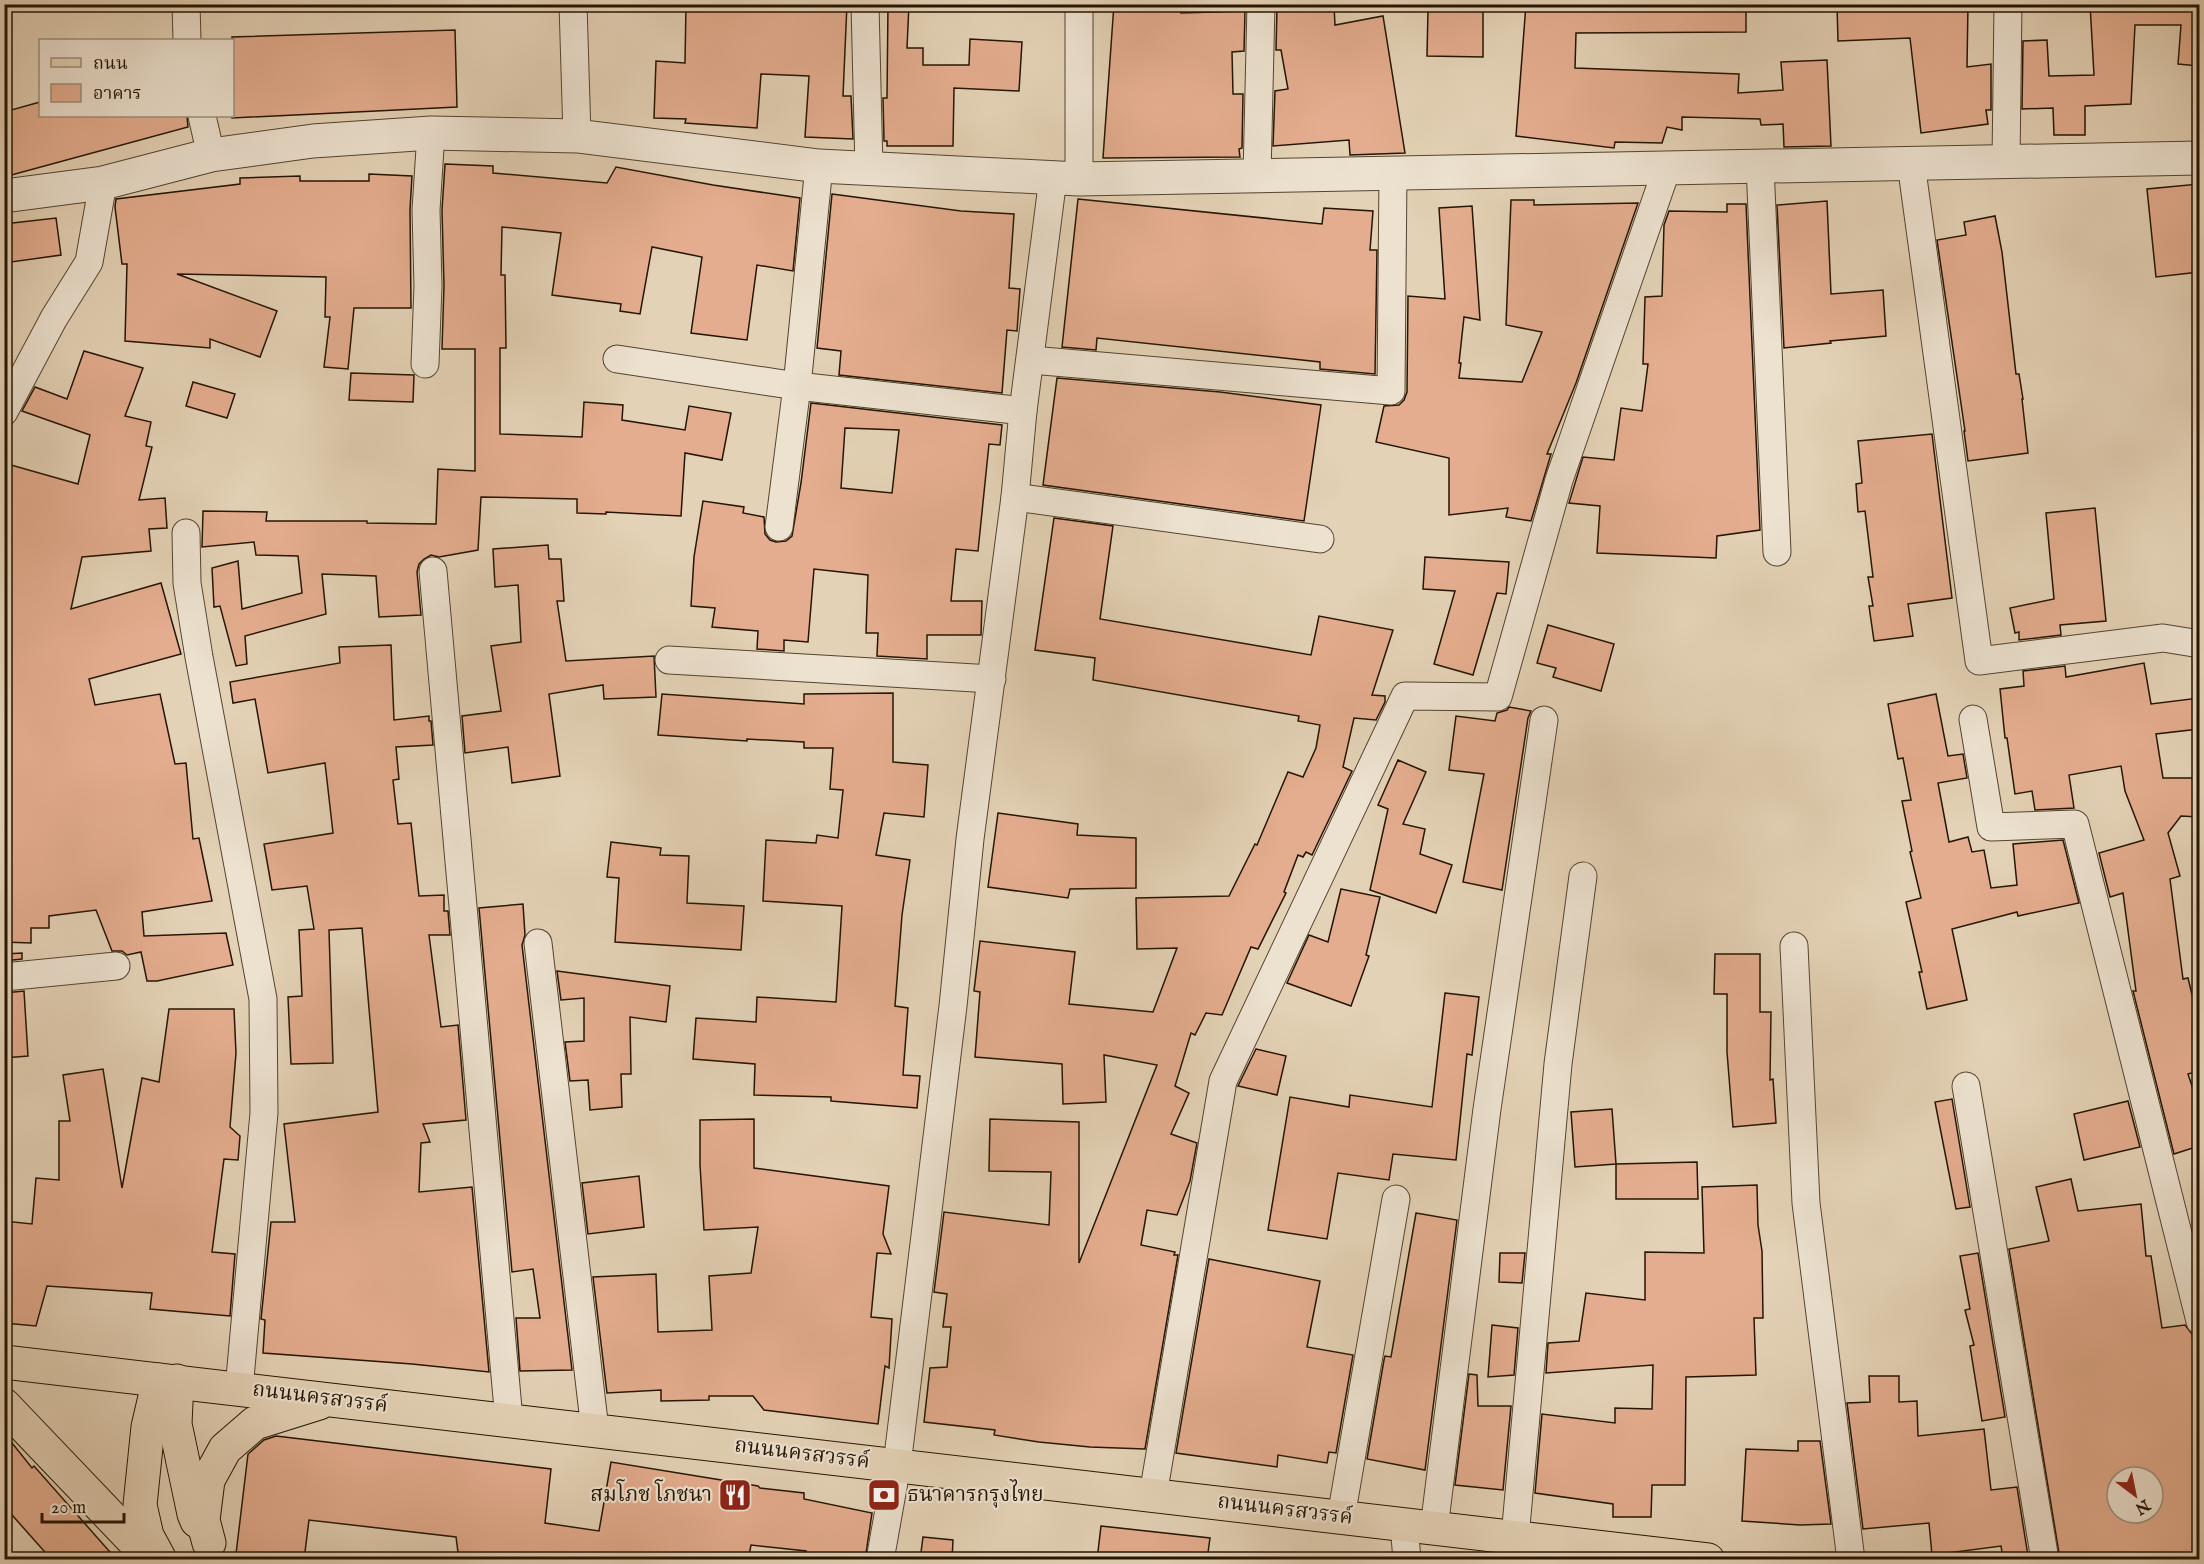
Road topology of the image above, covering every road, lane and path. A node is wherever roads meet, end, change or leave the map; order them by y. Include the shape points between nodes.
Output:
1 (186, 4) edge
2 (573, 4) edge
3 (865, 4) edge
4 (1079, 4) edge
5 (1261, 4) edge
6 (2008, 4) edge
7 (187, 39) edge
8 (202, 117) edge
9 (431, 133) junction
10 (577, 135) junction
11 (212, 155) junction
12 (2199, 158) edge
13 (2006, 161) junction
14 (1911, 163) junction
15 (819, 166) junction
16 (1760, 166) junction
17 (1666, 168) junction
18 (869, 169) junction
19 (1394, 173) junction
20 (1257, 176) junction
21 (1066, 179) junction
22 (104, 183) junction
23 (4, 196) edge
24 (617, 359) dead end
25 (1031, 360) junction
26 (424, 364) dead end
27 (797, 386) junction
28 (1023, 411) junction
29 (4, 412) edge
30 (1015, 497) junction
31 (779, 527) dead end
32 (186, 533) dead end
33 (1320, 539) dead end
34 (1777, 552) dead end
35 (433, 571) dead end
36 (2199, 644) edge
37 (669, 660) dead end
38 (992, 679) junction
39 (1973, 719) dead end
40 (1544, 720) dead end
41 (1583, 876) dead end
42 (538, 943) dead end
43 (1794, 946) dead end
44 (117, 966) dead end
45 (4, 977) edge
46 (1965, 1086) dead end
47 (1396, 1198) dead end
48 (2199, 1321) edge
49 (4, 1362) edge
50 (168, 1381) junction
51 (239, 1389) junction
52 (330, 1399) junction
53 (4, 1406) edge
54 (509, 1420) junction
55 (595, 1430) junction
56 (897, 1466) junction
57 (1153, 1495) junction
58 (1341, 1517) junction
59 (1419, 1526) junction
60 (1515, 1537) junction
61 (215, 1551) edge
62 (152, 1560) edge
63 (160, 1560) edge
64 (880, 1560) edge
65 (1407, 1560) edge
66 (1708, 1560) edge
67 (1851, 1560) edge
68 (2045, 1560) edge

1 - 7 street
2 - 10 street
3 - 18 street
4 - 21 street
5 - 20 street
6 - 13 street
8 - 11 street
9 - 10 street
9 - 11 street via 313,141
9 - 26 street
10 - 15 street
11 - 22 street
12 - 13 street
13 - 14 street
14 - 16 street
14 - 36 street via 1979,661 2163,638
15 - 18 street
15 - 27 street
16 - 17 street
16 - 34 street
17 - 19 street
17 - 57 street via 1559,480 1498,697 1405,696 1223,1082
18 - 21 street
19 - 20 street
19 - 25 street via 1391,391
20 - 21 street
21 - 25 street
22 - 23 street
22 - 29 street via 89,262
24 - 27 street
25 - 28 street
27 - 28 street
27 - 31 street
28 - 30 street
30 - 33 street
30 - 38 street
32 - 51 street via 187,583 197,646 263,999 264,1113
35 - 54 street
37 - 38 street
38 - 56 street
39 - 48 street via 1991,827 2075,824
40 - 59 street via 1487,1109
41 - 60 street via 1558,1064
42 - 55 street
43 - 67 street via 1806,1203
44 - 45 street
46 - 68 street
47 - 58 street
49 - 50 main road, ถนนนครสวรรค์
50 - 51 main road, ถนนนครสวรรค์
50 - 61 main road via 194,1514
50 - 63 main road via 148,1427 140,1505 147,1536
51 - 52 main road, ถนนนครสวรรค์
52 - 54 main road, ถนนนครสวรรค์
52 - 61 main road via 255,1423 225,1449 208,1480 203,1520
53 - 62 main road
54 - 55 main road, ถนนนครสวรรค์
55 - 56 main road, ถนนนครสวรรค์
56 - 57 main road, ถนนนครสวรรค์
56 - 64 street
57 - 58 main road, ถนนนครสวรรค์
58 - 59 main road, ถนนนครสวรรค์
59 - 60 main road, ถนนนครสวรรค์
59 - 65 street
60 - 66 main road, ถนนนครสวรรค์

